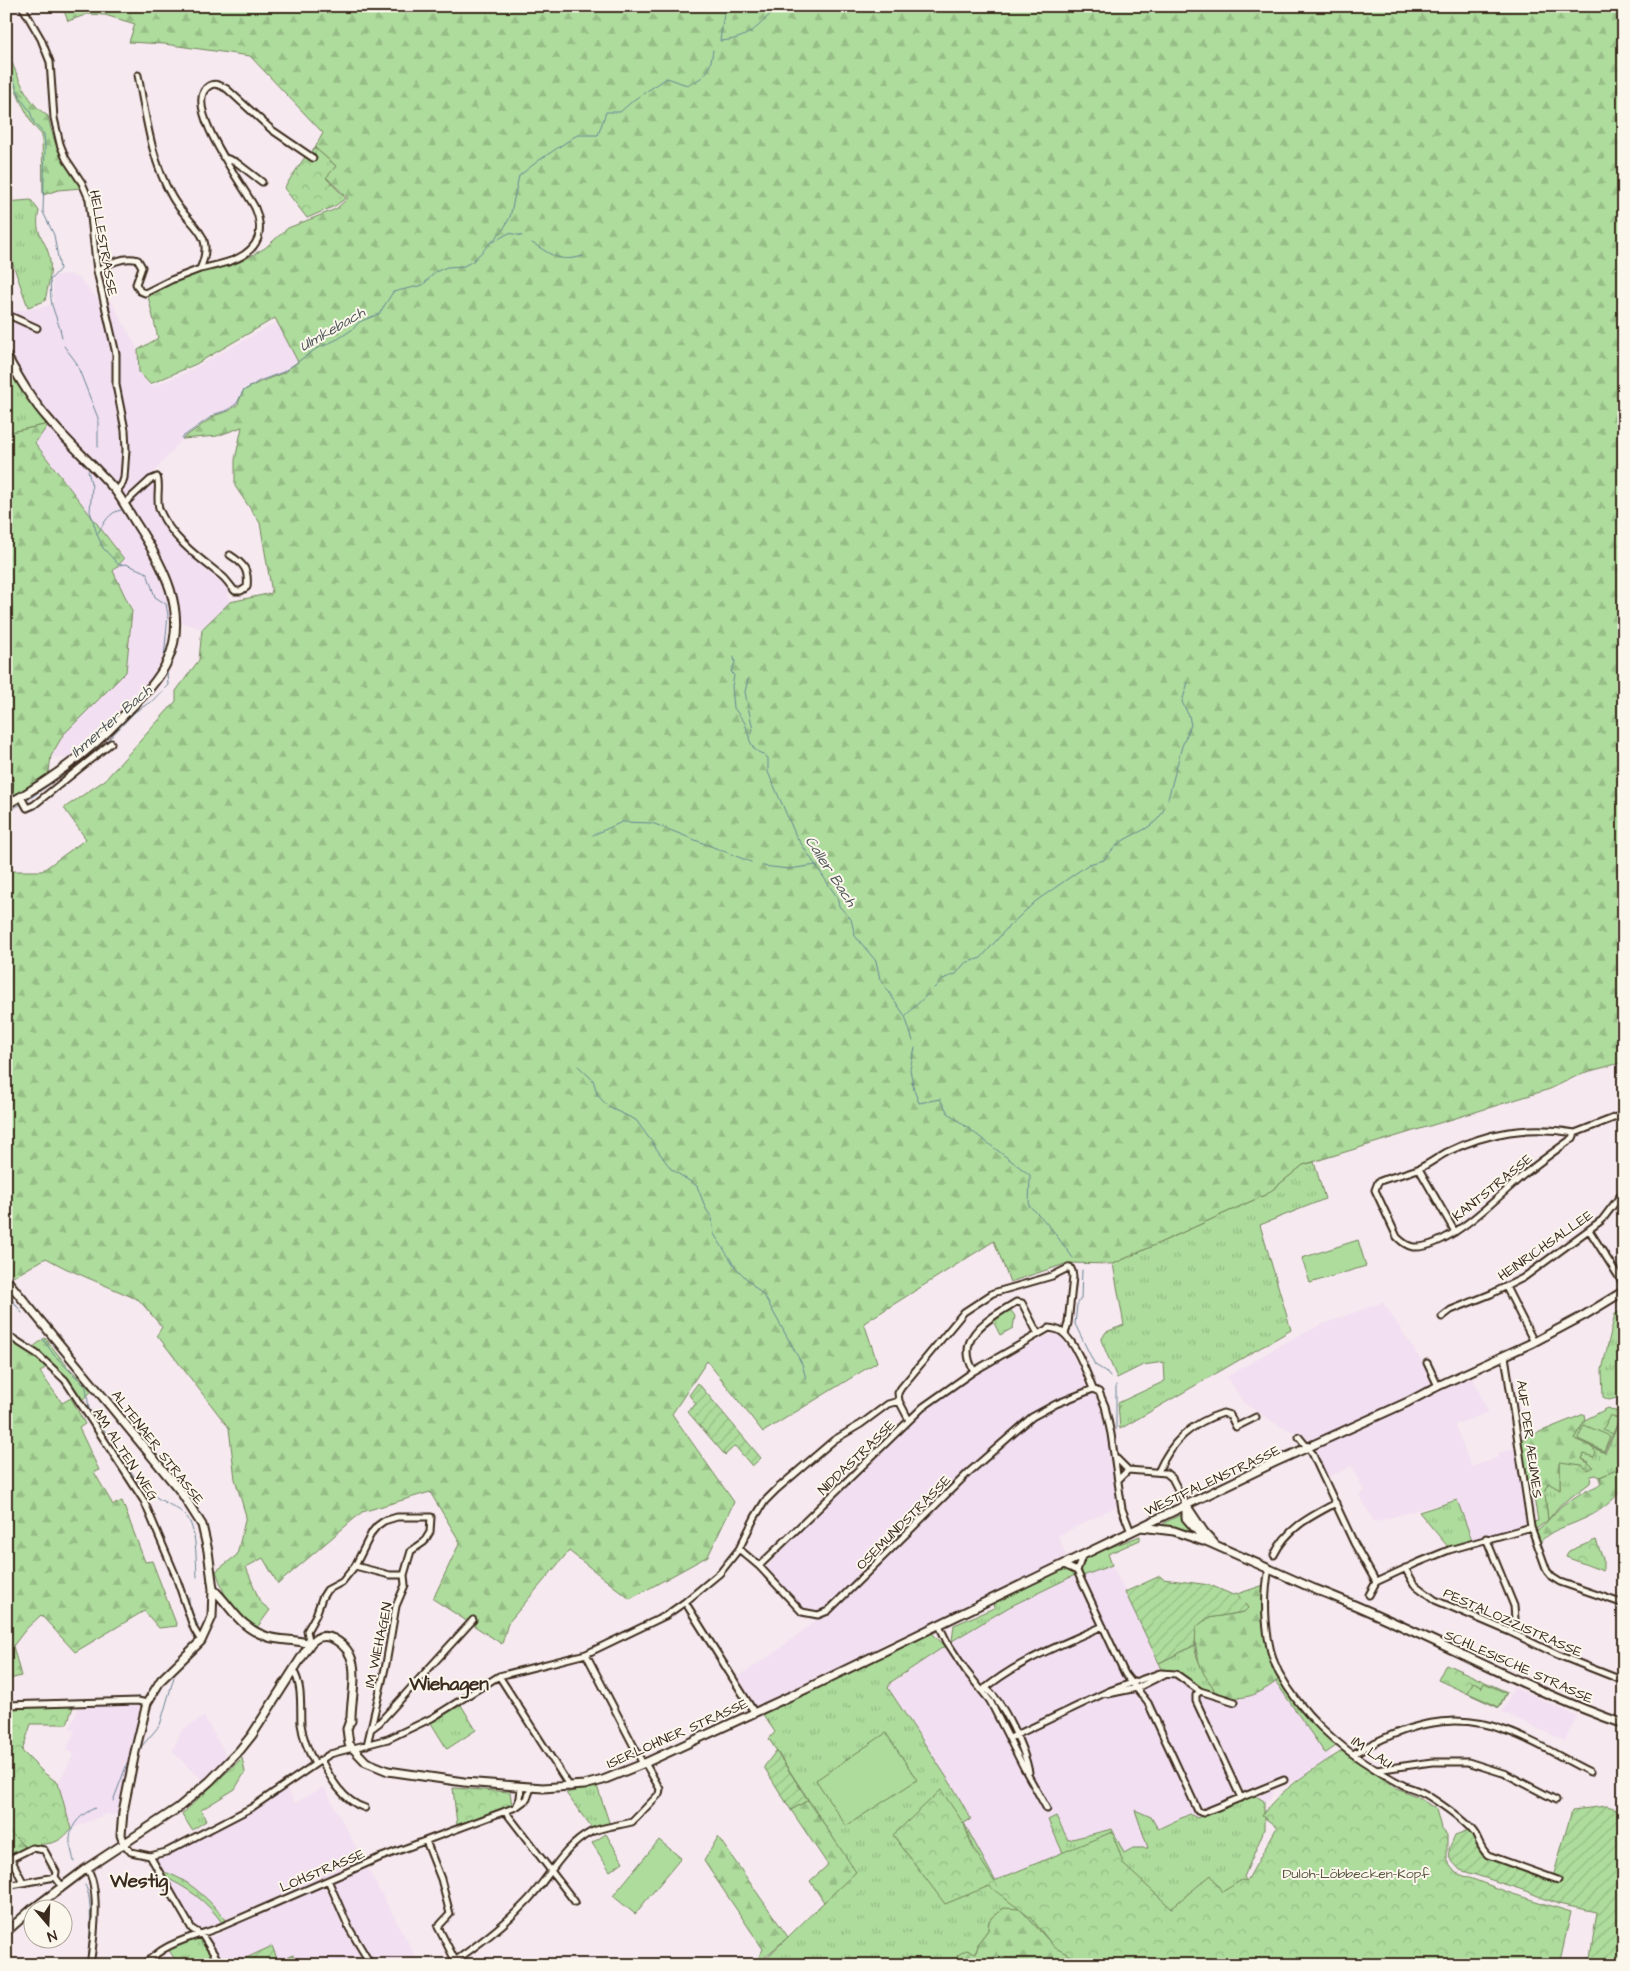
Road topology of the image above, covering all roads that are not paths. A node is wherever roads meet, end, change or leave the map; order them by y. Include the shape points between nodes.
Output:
1 (22, 6) edge
2 (138, 75) dead end
3 (223, 157) junction
4 (313, 158) dead end
5 (262, 182) dead end
6 (200, 270) junction
7 (97, 271) junction
8 (6, 314) edge
9 (37, 328) dead end
10 (6, 355) edge
11 (116, 492) junction
12 (124, 504) junction
13 (230, 555) dead end
14 (111, 743) dead end
15 (6, 773) edge
16 (21, 797) junction
17 (9, 804) edge
18 (1624, 1114) edge
19 (1575, 1133) junction
20 (1419, 1169) junction
21 (1624, 1191) edge
22 (1588, 1230) junction
23 (1455, 1232) junction
24 (6, 1279) edge
25 (1624, 1286) edge
26 (1506, 1287) junction
27 (1624, 1291) edge
28 (1442, 1317) dead end
29 (6, 1334) edge
30 (1038, 1334) junction
31 (1065, 1334) junction
32 (1534, 1342) junction
33 (1505, 1356) junction
34 (1427, 1363) dead end
35 (974, 1371) junction
36 (1438, 1386) junction
37 (1093, 1389) junction
38 (899, 1401) junction
39 (1256, 1417) dead end
40 (910, 1420) junction
41 (1299, 1436) dead end
42 (1309, 1448) junction
43 (1114, 1457) junction
44 (1128, 1470) junction
45 (1158, 1472) junction
46 (1118, 1480) junction
47 (1336, 1503) junction
48 (1186, 1505) junction
49 (1141, 1527) junction
50 (1531, 1527) junction
51 (1131, 1532) junction
52 (1486, 1538) junction
53 (1206, 1541) junction
54 (1220, 1547) junction
55 (739, 1549) junction
56 (1274, 1555) dead end
57 (1082, 1556) junction
58 (1064, 1565) junction
59 (355, 1566) junction
60 (759, 1566) junction
61 (1269, 1568) junction
62 (1405, 1568) junction
63 (1077, 1571) junction
64 (404, 1575) junction
65 (1376, 1582) junction
66 (213, 1589) junction
67 (1369, 1595) dead end
68 (686, 1602) junction
69 (1624, 1604) edge
70 (473, 1620) dead end
71 (939, 1625) junction
72 (1103, 1626) junction
73 (1510, 1632) junction
74 (201, 1641) junction
75 (310, 1644) junction
76 (586, 1654) junction
77 (293, 1670) junction
78 (1166, 1674) junction
79 (499, 1676) junction
80 (1624, 1681) edge
81 (1131, 1683) junction
82 (808, 1688) joint
83 (1137, 1688) junction
84 (983, 1690) junction
85 (1200, 1691) junction
86 (1105, 1694) junction
87 (1235, 1702) dead end
88 (147, 1703) junction
89 (6, 1705) edge
90 (754, 1712) junction
91 (1624, 1724) edge
92 (371, 1729) junction
93 (1016, 1735) junction
94 (1010, 1738) junction
95 (367, 1744) junction
96 (353, 1748) junction
97 (1353, 1754) junction
98 (321, 1760) junction
99 (315, 1764) junction
100 (644, 1764) junction
101 (1376, 1770) junction
102 (1590, 1772) dead end
103 (1030, 1777) junction
104 (1284, 1780) dead end
105 (521, 1787) junction
106 (570, 1787) junction
107 (531, 1788) junction
108 (1241, 1798) junction
109 (1556, 1800) dead end
110 (516, 1807) junction
111 (365, 1808) dead end
112 (1047, 1809) dead end
113 (505, 1811) junction
114 (426, 1840) junction
115 (124, 1844) junction
116 (150, 1856) junction
117 (9, 1860) edge
118 (87, 1868) junction
119 (551, 1871) junction
120 (55, 1876) junction
121 (328, 1880) junction
122 (1558, 1880) dead end
123 (23, 1882) junction
124 (6, 1886) edge
125 (62, 1886) junction
126 (47, 1898) edge
127 (575, 1902) dead end
128 (22, 1918) edge
129 (6, 1932) edge
130 (202, 1935) junction
131 (455, 1960) junction
132 (90, 1965) edge
133 (142, 1965) edge
134 (221, 1965) edge
135 (371, 1965) edge
136 (449, 1965) edge

1 - 7 street, HELLESTRASSE via 48,55 58,136 66,159 79,177 88,199
2 - 6 street via 147,127 164,181 177,205 205,241 205,256
3 - 4 street via 203,105 203,93 215,84 227,89 272,130
3 - 5 street via 236,162
3 - 6 street via 256,211 259,234 253,246 242,256
6 - 7 street via 146,293 137,286 142,267 138,260 115,262
7 - 11 street, HELLESTRASSE via 116,354 116,385 125,430 124,478
8 - 9 street
10 - 11 main road via 45,416
11 - 12 main road
12 - 13 street via 157,477 159,510 182,543 223,576 235,591 243,590 247,584 246,569
12 - 16 main road via 156,554 169,582 175,615 169,658 154,682 104,736 49,780
14 - 16 street via 34,805 28,808
15 - 17 street via 10,780
16 - 17 main road
18 - 19 street, KANTSTRASSE
19 - 20 street via 1516,1130 1494,1134 1446,1153
19 - 23 street, KANTSTRASSE via 1574,1138
20 - 23 street
20 - 23 street, KANTSTRASSE via 1378,1182 1375,1190 1393,1229 1402,1243 1412,1247 1426,1246
21 - 22 street, HEINRICHSALLEE via 1602,1220
22 - 25 street
22 - 26 street, HEINRICHSALLEE
24 - 66 main road, ALTENAER STRASSE via 181,1492 202,1526
26 - 28 street, HEINRICHSALLEE via 1451,1310
26 - 32 street
27 - 32 main road, WESTFALENSTRASSE
29 - 74 street, AM ALTEN WEG via 37,1354 65,1380 144,1501
30 - 31 street, NIDDASTRASSE via 1049,1328
30 - 35 street, NIDDASTRASSE
30 - 35 street via 1022,1303 1016,1302 979,1327 971,1338 967,1353
31 - 37 street via 1084,1365
31 - 38 street via 1073,1277 1070,1267 1052,1276 993,1293 964,1312 901,1388
32 - 33 main road, WESTFALENSTRASSE
33 - 36 main road, WESTFALENSTRASSE
33 - 50 street, AUF DER AEUMES
34 - 36 street
35 - 40 street, NIDDASTRASSE
36 - 42 main road, WESTFALENSTRASSE
37 - 43 street via 1099,1392 1105,1406
37 - 60 street, OSEMUNDSTRASSE via 1056,1404 1018,1428 828,1611 818,1615 802,1612
38 - 40 street
38 - 55 street via 888,1404 834,1440 777,1489 757,1514
39 - 45 street via 1236,1427 1230,1415 1223,1412 1200,1423 1166,1453
40 - 60 street, NIDDASTRASSE
41 - 42 street
42 - 47 street
42 - 48 main road, WESTFALENSTRASSE
43 - 44 street
43 - 46 street
44 - 45 street
44 - 46 street
45 - 48 street via 1172,1478
46 - 51 street via 1122,1510
47 - 56 street via 1295,1527 1281,1541
47 - 65 street
48 - 49 main road, WESTFALENSTRASSE
48 - 53 main road, SCHLESISCHE STRASSE via 1186,1518
48 - 54 main road, SCHLESISCHE STRASSE via 1204,1532
49 - 51 main road, WESTFALENSTRASSE
49 - 53 main road via 1174,1531
50 - 52 street
50 - 69 street, AUF DER AEUMES via 1552,1577
51 - 57 main road, WESTFALENSTRASSE
52 - 62 street
52 - 73 street via 1514,1606 1515,1619
53 - 54 main road, SCHLESISCHE STRASSE
54 - 61 main road, SCHLESISCHE STRASSE
55 - 60 street, OSEMUNDSTRASSE
55 - 68 street via 720,1573
57 - 58 main road, WESTFALENSTRASSE
57 - 63 street
58 - 63 street
58 - 71 main road, WESTFALENSTRASSE
59 - 64 street via 390,1575
59 - 64 street, IM WIEHAGEN via 372,1532 384,1521 397,1517 431,1517 430,1532 424,1542 411,1552
59 - 75 street via 322,1598 307,1631
61 - 91 main road, SCHLESISCHE STRASSE via 1359,1611
61 - 97 street, IM LAU via 1264,1603 1279,1672 1324,1732
62 - 65 street
62 - 73 street, PESTALOZZISTRASSE via 1414,1584 1435,1600
63 - 72 street
64 - 92 street, IM WIEHAGEN via 405,1585 396,1606
65 - 67 street
66 - 74 main road, ALTENAER STRASSE via 212,1620
66 - 75 main road via 236,1617 252,1629 281,1640
68 - 76 street via 665,1616
68 - 90 street
70 - 92 street
71 - 82 main road, WESTFALENSTRASSE
71 - 84 street via 966,1671
72 - 81 street
72 - 84 street via 1019,1665
73 - 80 street, PESTALOZZISTRASSE
74 - 88 main road, ALTENAER STRASSE via 160,1680
75 - 77 main road
75 - 96 main road via 318,1637 328,1637 340,1643 348,1654 355,1673 351,1718
76 - 79 street
76 - 100 street
77 - 99 street via 299,1682 301,1726 306,1747
77 - 115 main road via 252,1735 223,1769 188,1800
78 - 81 street
78 - 83 street
78 - 85 street via 1180,1676
79 - 95 street via 432,1718 388,1739
79 - 106 street
81 - 83 street
81 - 86 street
82 - 90 main road, ISERLOHNER STRASSE
83 - 86 street
83 - 108 street via 1148,1703 1198,1811 1203,1813
84 - 93 street via 993,1693
84 - 94 street
85 - 87 street
85 - 108 street via 1196,1701
86 - 93 street
88 - 89 street
88 - 115 main road, ALTENAER STRASSE via 124,1812 121,1835
90 - 100 main road, ISERLOHNER STRASSE
92 - 95 street, IM WIEHAGEN
93 - 94 street
93 - 103 street
94 - 103 street
95 - 96 street
96 - 98 street
96 - 105 main road, ISERLOHNER STRASSE via 372,1765 396,1773
97 - 101 street, IM LAU
97 - 102 street via 1409,1728 1441,1722 1471,1722 1513,1733
98 - 99 street
98 - 111 street via 335,1785
99 - 116 street via 251,1808 166,1852
100 - 106 main road, ISERLOHNER STRASSE via 603,1780
100 - 119 street via 660,1789 659,1794 632,1822 593,1832 577,1841
101 - 109 street via 1432,1762 1468,1762 1506,1774
101 - 122 street, IM LAU via 1428,1795 1447,1809 1474,1831 1482,1850 1488,1855
103 - 112 street
104 - 108 street
105 - 107 main road, ISERLOHNER STRASSE
105 - 110 street
106 - 107 main road, ISERLOHNER STRASSE
107 - 110 street via 527,1799
110 - 113 street, LOHSTRASSE
113 - 114 street, LOHSTRASSE
113 - 119 street
114 - 121 street, LOHSTRASSE
114 - 131 street via 450,1914 438,1927
115 - 116 street via 131,1852
115 - 118 main road
116 - 130 street via 192,1929
117 - 120 street via 32,1848 44,1850
117 - 123 street
118 - 125 main road
118 - 132 street via 95,1891
119 - 127 street
119 - 131 street via 502,1926
120 - 123 street
120 - 125 street
121 - 130 street, LOHSTRASSE
121 - 135 street via 349,1928
123 - 124 street
125 - 126 main road
128 - 129 main road
130 - 133 street, LOHSTRASSE via 192,1936 163,1950
130 - 134 street
131 - 136 street

